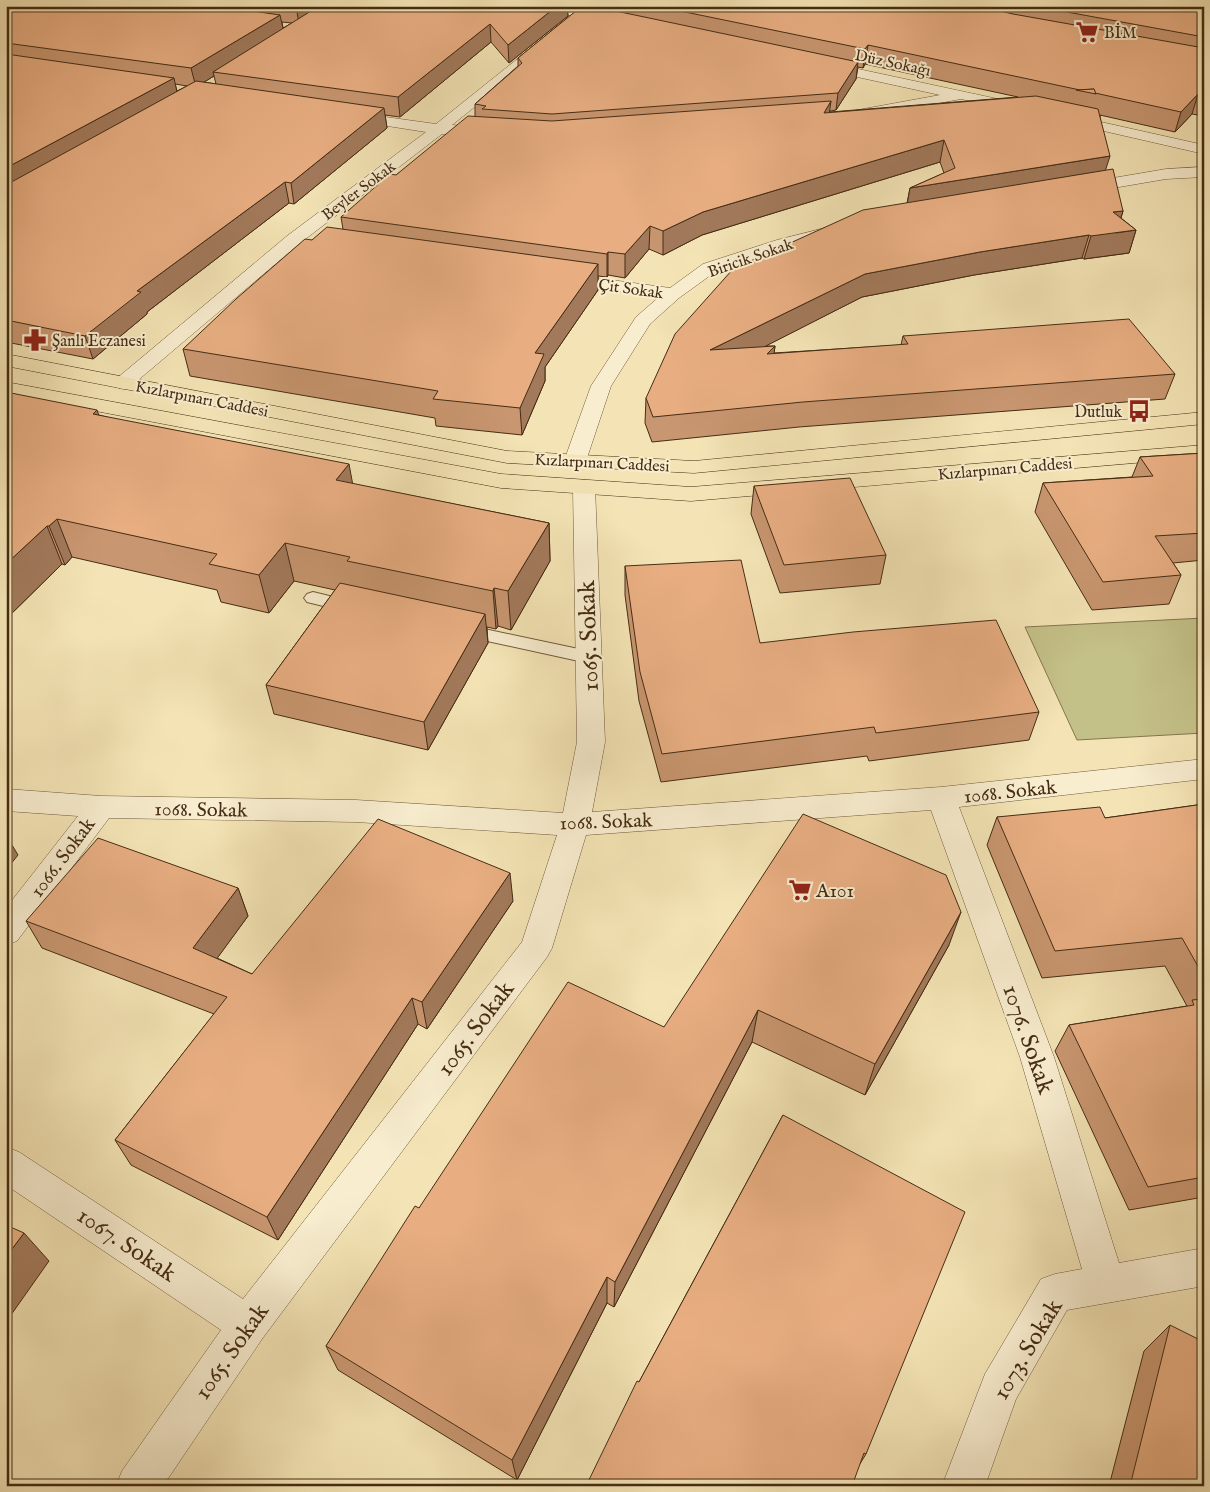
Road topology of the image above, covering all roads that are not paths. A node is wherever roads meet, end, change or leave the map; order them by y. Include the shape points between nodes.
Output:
1 (546, 6) edge
2 (600, 6) edge
3 (581, 14) junction
4 (620, 22) edge
5 (568, 24) edge
6 (555, 35) edge
7 (806, 62) edge
8 (962, 95) junction
9 (334, 113) edge
10 (833, 116) edge
11 (438, 129) junction
12 (504, 134) edge
13 (1204, 150) edge
14 (1204, 172) edge
15 (1058, 192) edge
16 (841, 229) edge
17 (293, 240) junction
18 (312, 243) edge
19 (546, 276) edge
20 (673, 294) junction
21 (6, 360) edge
22 (123, 383) junction
23 (6, 388) edge
24 (1204, 418) edge
25 (1204, 451) edge
26 (580, 474) junction
27 (313, 598) dead end
28 (370, 610) edge
29 (446, 627) edge
30 (588, 657) junction
31 (1204, 769) edge
32 (941, 798) junction
33 (6, 800) edge
34 (100, 807) junction
35 (575, 825) junction
36 (6, 932) edge
37 (6, 1164) edge
38 (1204, 1268) edge
39 (1106, 1284) junction
40 (248, 1325) junction
41 (137, 1486) edge
42 (963, 1486) edge

1 - 3 street
2 - 3 street
3 - 4 street
3 - 5 street
6 - 11 street, Beyler Sokak
7 - 8 street, Düz Sokağı
8 - 10 street via 862,114
8 - 13 street, Düz Sokağı
9 - 11 street
11 - 12 street
11 - 17 street, Beyler Sokak
14 - 15 street via 1166,174
16 - 20 street, Biricik Sokak via 709,268
17 - 18 street
17 - 22 street, Beyler Sokak
19 - 20 street, Çit Sokak
20 - 26 street, Biricik Sokak via 643,321 601,386
21 - 22 main road, Kızlarpınarı Caddesi
22 - 26 main road, Kızlarpınarı Caddesi
23 - 26 main road, Kızlarpınarı Caddesi via 501,481
24 - 26 main road, Kızlarpınarı Caddesi via 694,467
25 - 26 main road, Kızlarpınarı Caddesi via 691,494
26 - 30 street, 1065. Sokak
27 - 28 lane
29 - 30 lane
30 - 35 street, 1065. Sokak via 590,742
31 - 32 street, 1068. Sokak
32 - 35 street, 1068. Sokak
32 - 39 street, 1076. Sokak via 1037,1057
33 - 34 street, 1068. Sokak
34 - 35 street, 1068. Sokak via 356,811
34 - 36 street, 1066. Sokak
35 - 40 street, 1065. Sokak via 536,948
37 - 40 street, 1067. Sokak
38 - 39 street, 1073. Sokak
39 - 42 street, 1073. Sokak via 1055,1293 999,1388
40 - 41 street, 1065. Sokak

